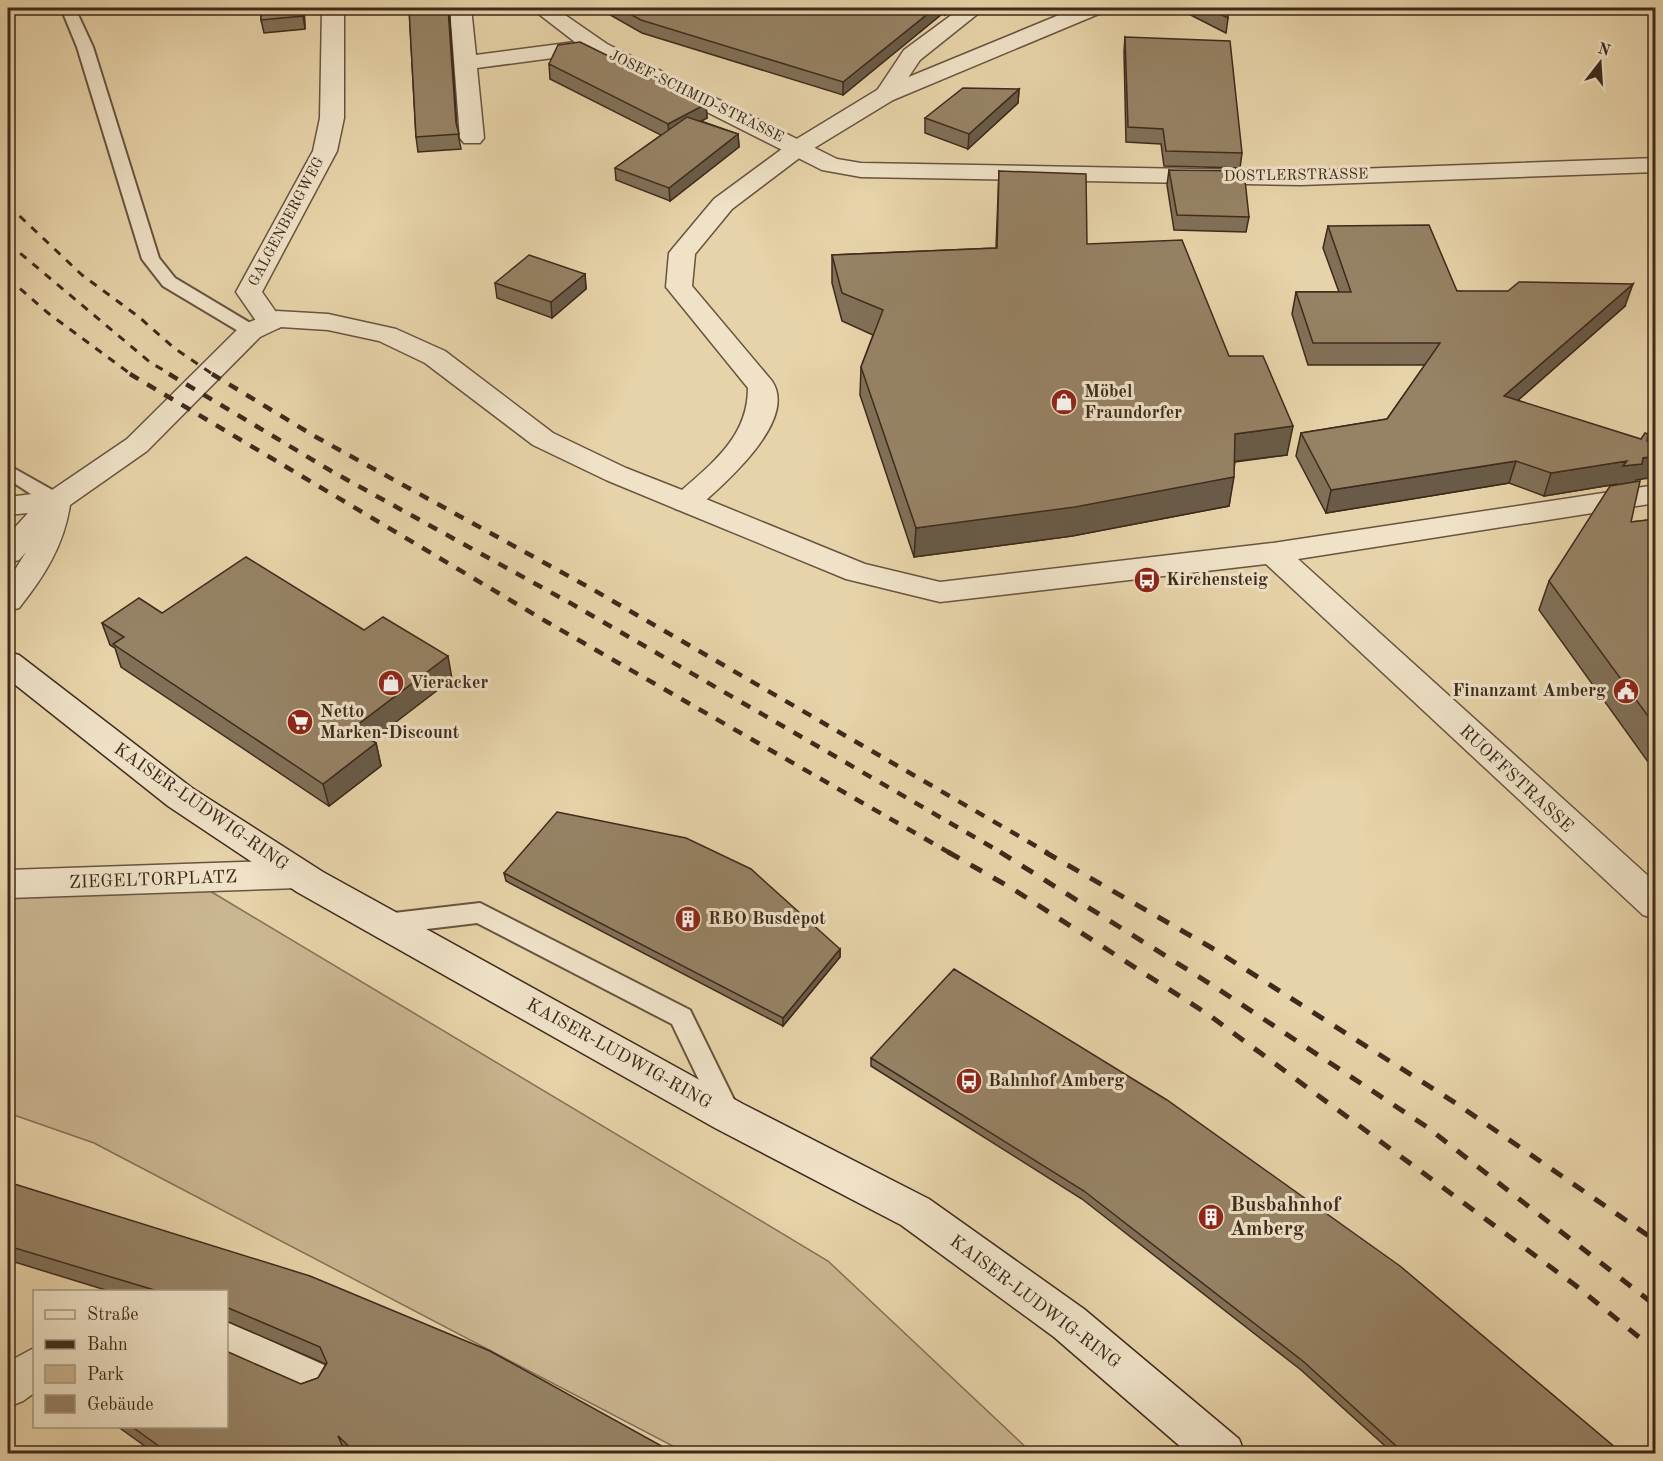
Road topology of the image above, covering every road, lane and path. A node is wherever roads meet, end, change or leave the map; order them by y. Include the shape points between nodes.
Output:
1 (68, 8) edge
2 (333, 8) edge
3 (460, 8) edge
4 (542, 8) edge
5 (974, 8) edge
6 (1092, 8) edge
7 (595, 46) junction
8 (465, 63) junction
9 (885, 95) junction
10 (472, 138) dead end
11 (798, 148) junction
12 (1656, 165) edge
13 (260, 326) junction
14 (8, 471) edge
15 (1656, 494) edge
16 (56, 501) junction
17 (686, 502) junction
18 (8, 506) edge
19 (8, 553) edge
20 (1273, 553) junction
21 (8, 601) edge
22 (8, 663) edge
23 (298, 874) junction
24 (8, 884) edge
25 (1656, 905) edge
26 (385, 924) junction
27 (729, 1116) junction
28 (228, 1342) edge
29 (33, 1369) edge
30 (309, 1379) edge
31 (8, 1387) edge
32 (1223, 1454) edge

1 - 13 lane via 85,47 151,259 169,282
2 - 13 street, GALGENBERGWEG via 332,118 325,151 249,292
3 - 8 street
4 - 7 street, JOSEF-SCHMID-STRASSE
5 - 9 street via 912,55
6 - 9 street
7 - 8 street, JOSEF-SCHMID-STRASSE
7 - 11 street, JOSEF-SCHMID-STRASSE
8 - 10 street
9 - 11 street
11 - 12 street, DOSTLERSTRASSE via 831,165 861,170 961,174 1301,178
11 - 17 street via 723,204 682,253 679,287 762,387 764,404 747,441
13 - 16 street via 137,445
13 - 17 street via 277,319 328,322 387,335 435,357 543,439
14 - 16 lane
15 - 20 street
16 - 18 street
16 - 19 street
16 - 21 street via 44,549 29,576
17 - 20 street via 856,572 940,592
20 - 25 street, RUOFFSTRASSE
22 - 23 street, KAISER-LUDWIG-RING via 180,797
23 - 24 street, ZIEGELTORPLATZ
23 - 26 street, KAISER-LUDWIG-RING
26 - 27 street, KAISER-LUDWIG-RING
26 - 27 lane via 480,913 681,1017
27 - 32 street, KAISER-LUDWIG-RING via 915,1212 1070,1323
28 - 30 street
29 - 31 street

